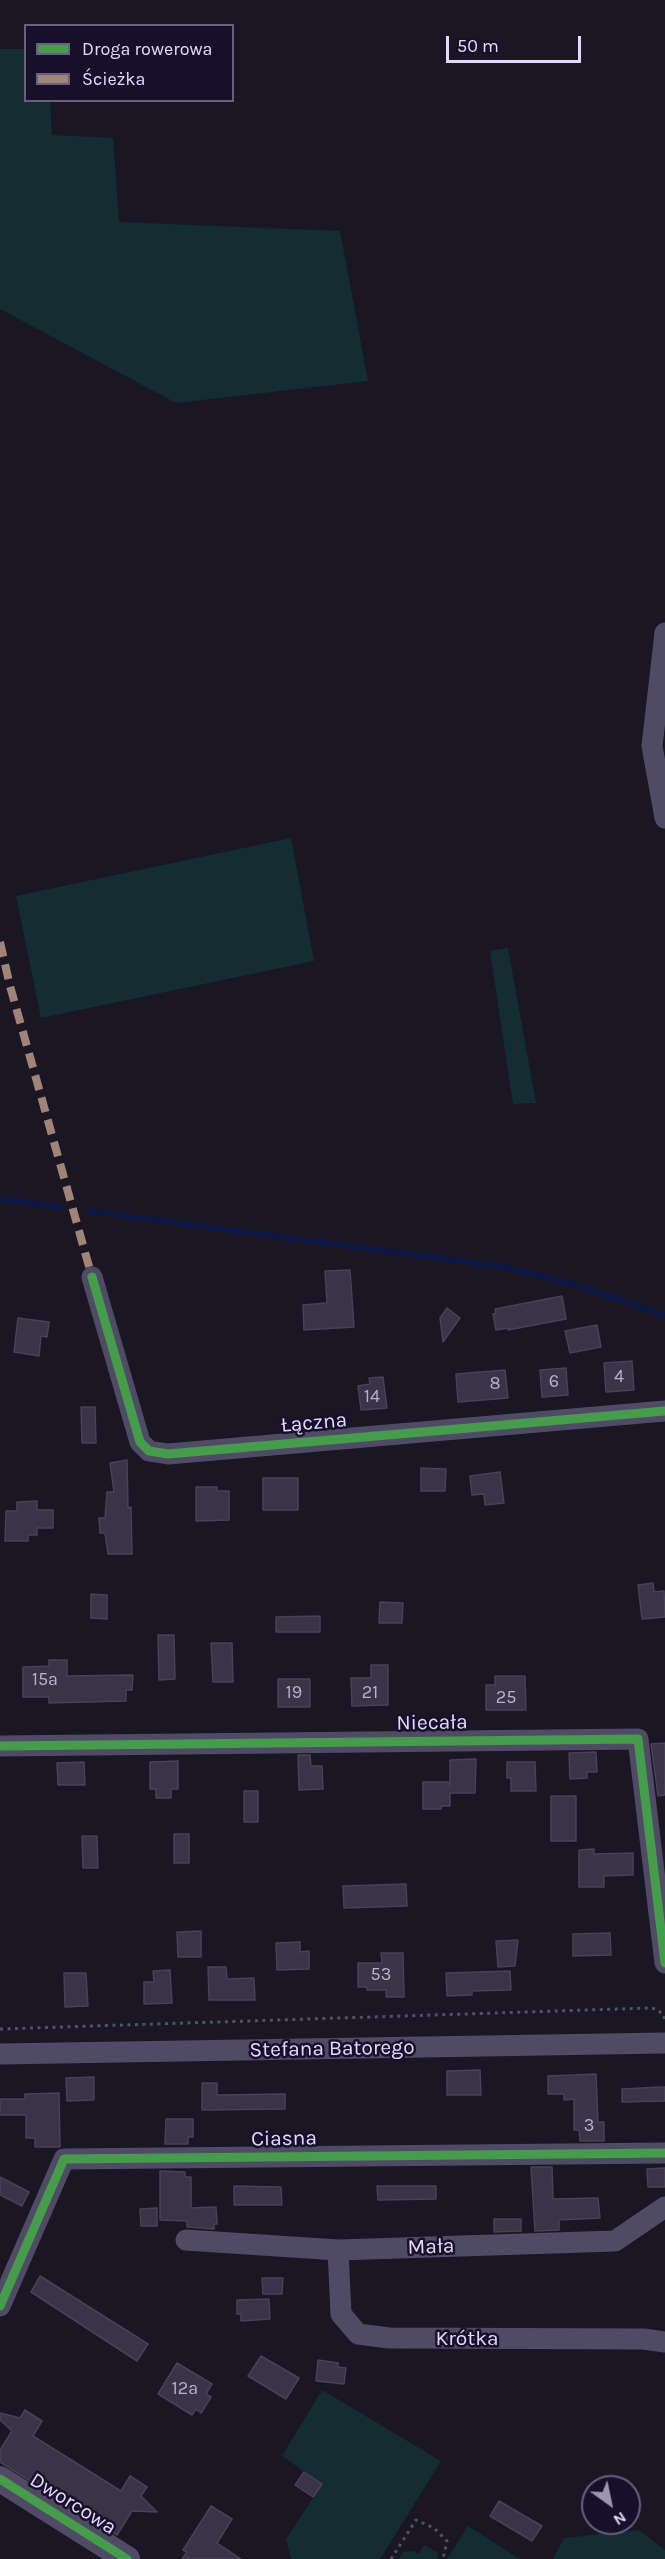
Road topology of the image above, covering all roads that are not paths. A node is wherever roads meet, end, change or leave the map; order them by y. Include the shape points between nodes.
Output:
1 (665, 633) edge
2 (665, 818) edge
3 (92, 1277) dead end
4 (665, 1411) edge
5 (0, 1746) edge
6 (665, 1963) edge
7 (665, 2043) edge
8 (0, 2054) edge
9 (665, 2153) edge
10 (665, 2207) edge
11 (186, 2240) dead end
12 (338, 2250) junction
13 (0, 2306) edge
14 (665, 2342) edge
15 (0, 2479) edge
16 (127, 2559) edge

1 - 2 street via 652,746
3 - 4 street, Łączna via 140,1442 149,1451 168,1454
5 - 6 street, Niecała via 639,1739
7 - 8 street, Stefana Batorego
9 - 13 street, Ciasna via 64,2159
10 - 12 street, Mała via 615,2241
11 - 12 street, Mała
12 - 14 street, Krótka via 341,2314 358,2334 389,2338
15 - 16 street, Dworcowa

